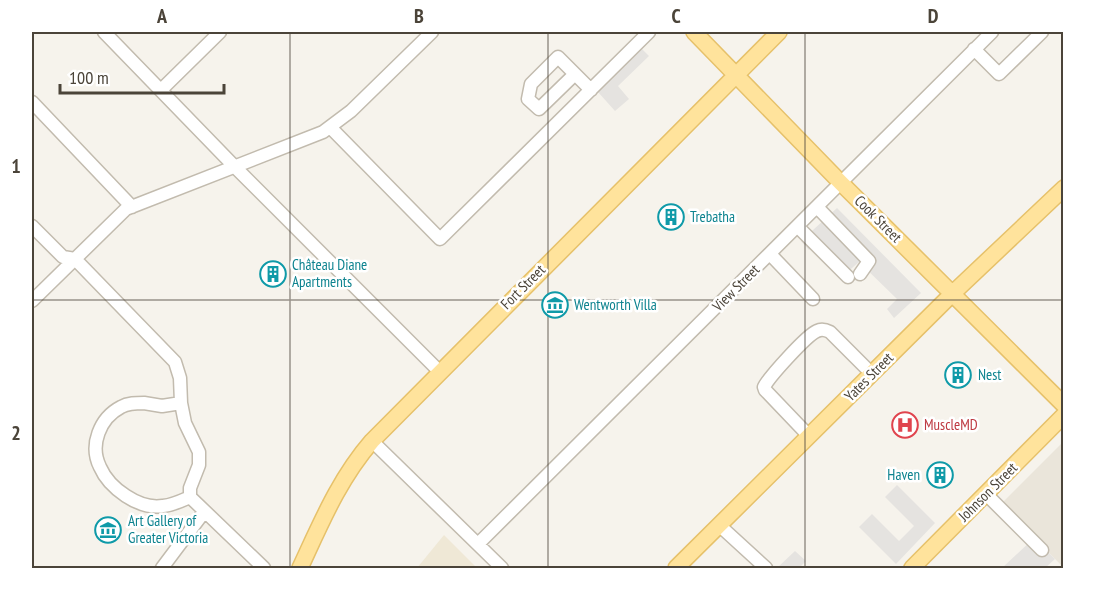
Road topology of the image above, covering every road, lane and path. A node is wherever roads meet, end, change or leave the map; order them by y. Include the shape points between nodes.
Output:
1 (104, 32) edge
2 (220, 32) edge
3 (432, 32) edge
4 (649, 32) edge
5 (694, 32) edge
6 (779, 32) edge
7 (992, 32) edge
8 (1042, 32) edge
9 (974, 50) junction
10 (575, 74) dead end
11 (736, 74) junction
12 (162, 89) junction
13 (591, 90) junction
14 (32, 102) edge
15 (330, 127) junction
16 (234, 166) junction
17 (842, 183) junction
18 (1064, 188) edge
19 (132, 207) junction
20 (817, 207) junction
21 (32, 226) edge
22 (798, 226) junction
23 (770, 254) junction
24 (75, 259) junction
25 (952, 294) junction
26 (813, 299) dead end
27 (32, 301) edge
28 (439, 371) junction
29 (872, 374) junction
30 (181, 403) junction
31 (1064, 405) edge
32 (1064, 415) edge
33 (809, 436) junction
34 (372, 441) junction
35 (986, 494) junction
36 (189, 497) junction
37 (204, 512) junction
38 (719, 525) junction
39 (478, 544) junction
40 (1042, 550) dead end
41 (162, 568) edge
42 (264, 568) edge
43 (300, 568) edge
44 (502, 568) edge
45 (676, 568) edge
46 (766, 568) edge
47 (912, 568) edge

1 - 12 street
2 - 12 street
3 - 15 street
4 - 13 street
5 - 11 main road, Cook Street
6 - 11 main road, Fort Street
7 - 9 street, View Street
8 - 9 street via 999,74
9 - 17 street, View Street
10 - 13 street
11 - 17 main road, Cook Street
11 - 28 main road, Fort Street
12 - 16 street
13 - 15 street via 440,239
14 - 19 street
15 - 16 street
16 - 19 street
16 - 28 street
17 - 20 street, View Street
17 - 25 main road, Cook Street
18 - 25 main road, Yates Street
19 - 24 street
20 - 22 street, View Street
20 - 22 street via 869,261 854,275
21 - 24 street via 63,257
22 - 23 street, View Street
23 - 26 street
23 - 39 street, View Street
24 - 27 street
24 - 30 street via 175,362
25 - 29 main road, Yates Street
25 - 31 main road, Cook Street
28 - 34 main road, Fort Street
29 - 33 main road, Yates Street
29 - 33 street via 830,332 814,333 764,387
30 - 36 street via 185,423 199,452
30 - 36 street via 122,406 102,426 96,456 107,477 131,500 162,507
32 - 35 main road, Johnson Street
33 - 38 main road, Yates Street
34 - 39 street
34 - 43 main road, Fort Street via 336,492
35 - 40 street
35 - 47 main road, Johnson Street
36 - 37 street
37 - 41 street
37 - 42 street
38 - 45 main road, Yates Street
38 - 46 street
39 - 44 street

